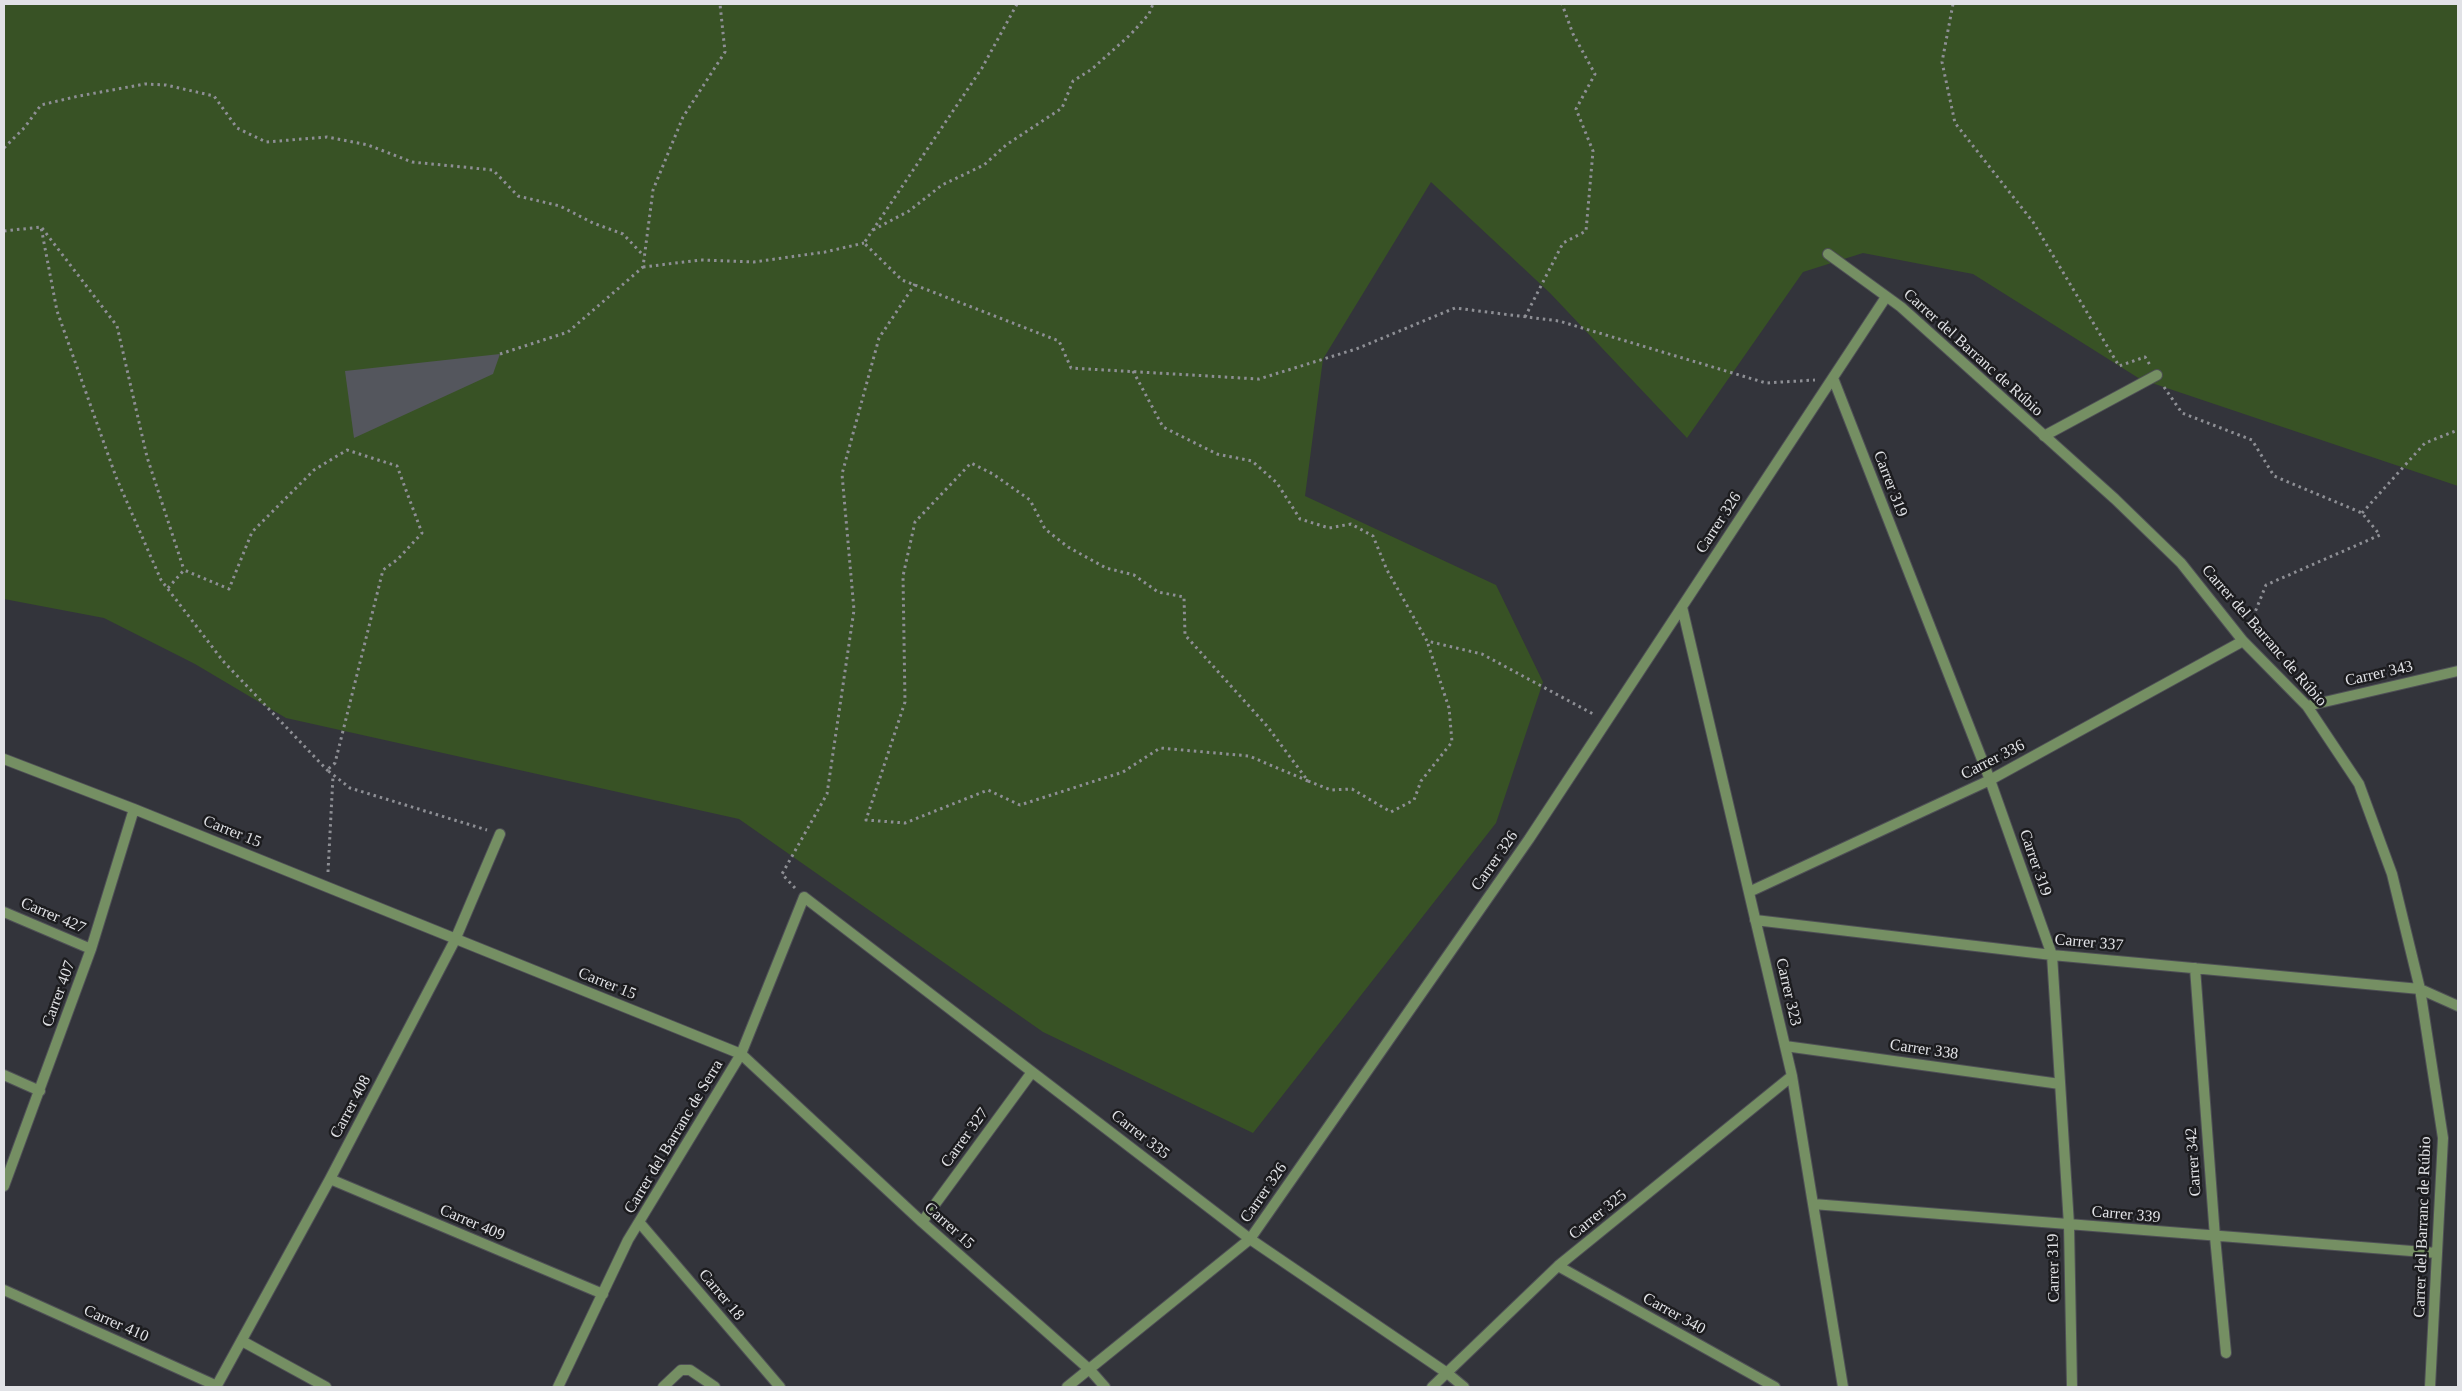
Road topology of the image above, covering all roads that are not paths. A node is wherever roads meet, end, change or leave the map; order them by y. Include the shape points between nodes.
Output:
1 (1828, 254) dead end
2 (1886, 296) junction
3 (2157, 375) road end
4 (1833, 378) junction
5 (2044, 436) junction
6 (1682, 607) junction
7 (2243, 641) junction
8 (2458, 671) edge
9 (2307, 706) junction
10 (4, 759) edge
11 (1990, 780) junction
12 (134, 809) junction
13 (500, 834) road end
14 (1749, 892) junction
15 (804, 897) joint
16 (4, 912) edge
17 (1755, 920) junction
18 (455, 940) junction
19 (91, 949) junction
20 (2052, 955) junction
21 (2195, 968) junction
22 (2420, 989) junction
23 (2458, 1006) edge
24 (1785, 1046) junction
25 (742, 1054) junction
26 (1032, 1072) junction
27 (4, 1075) edge
28 (1792, 1076) junction
29 (2060, 1084) junction
30 (40, 1091) junction
31 (330, 1179) junction
32 (4, 1186) edge
33 (1813, 1204) junction
34 (640, 1222) junction
35 (922, 1222) junction
36 (2068, 1225) junction
37 (2215, 1237) junction
38 (1250, 1240) junction
39 (2438, 1253) junction
40 (1558, 1266) junction
41 (4, 1290) edge
42 (603, 1294) junction
43 (242, 1341) junction
44 (2226, 1353) dead end
45 (1090, 1370) junction
46 (1447, 1373) junction
47 (216, 1387) edge
48 (326, 1387) edge
49 (558, 1387) edge
50 (663, 1387) edge
51 (715, 1387) edge
52 (780, 1387) edge
53 (1067, 1387) edge
54 (1105, 1387) edge
55 (1432, 1387) edge
56 (1464, 1387) edge
57 (1775, 1387) edge
58 (1843, 1387) edge
59 (2072, 1387) edge
60 (2430, 1387) edge

1 - 2 street, Carrer del Barranc de Rúbio
2 - 4 street, Carrer 326
2 - 5 street, Carrer del Barranc de Rúbio
3 - 5 street
4 - 6 street, Carrer 326
4 - 11 street, Carrer 319
5 - 7 street, Carrer del Barranc de Rúbio via 2181,563
6 - 14 street, Carrer 323
6 - 38 street, Carrer 326 via 1523,847
7 - 9 street, Carrer del Barranc de Rúbio
7 - 11 street, Carrer 336
8 - 9 street, Carrer 343
9 - 22 street, Carrer del Barranc de Rúbio via 2360,784 2392,874
10 - 12 street, Carrer 15
11 - 14 street, Carrer 336
11 - 20 street, Carrer 319
12 - 18 street, Carrer 15
12 - 19 street, Carrer 407
13 - 18 street, Carrer 408
14 - 17 street, Carrer 323
15 - 25 street, Carrer del Barranc de Serra
15 - 26 street, Carrer 335
16 - 19 street, Carrer 427
17 - 20 street, Carrer 337
17 - 24 street, Carrer 323
18 - 25 street, Carrer 15
18 - 31 street, Carrer 408
19 - 30 street, Carrer 407
20 - 21 street, Carrer 337
20 - 29 street, Carrer 319
21 - 22 street, Carrer 337
21 - 37 street, Carrer 342
22 - 23 street, Carrer 337
22 - 39 street, Carrer del Barranc de Rúbio via 2443,1138
24 - 28 street, Carrer 323
24 - 29 street, Carrer 338
25 - 34 street, Carrer del Barranc de Serra
25 - 35 street, Carrer 15
26 - 35 street, Carrer 327
26 - 38 street, Carrer 335
27 - 30 street
28 - 33 street, Carrer 323
28 - 40 street, Carrer 325
29 - 36 street, Carrer 319
30 - 32 street, Carrer 407
31 - 42 street, Carrer 409
31 - 43 street, Carrer 408
33 - 36 street, Carrer 339
33 - 58 street, Carrer 323
34 - 42 street, Carrer del Barranc de Serra
34 - 52 street, Carrer 18
35 - 45 street, Carrer 15
36 - 37 street, Carrer 339
36 - 59 street, Carrer 319
37 - 39 street, Carrer 339
37 - 44 street, Carrer 342
38 - 45 street, Carrer 326
38 - 46 street, Carrer 335
39 - 60 street, Carrer del Barranc de Rúbio
40 - 46 street, Carrer 325
40 - 57 street, Carrer 340
41 - 47 street, Carrer 410
42 - 49 street, Carrer del Barranc de Serra
43 - 47 street, Carrer 408
43 - 48 street
45 - 53 street, Carrer 326
45 - 54 street, Carrer 15
46 - 55 street, Carrer 325
46 - 56 street, Carrer 335
50 - 51 street via 681,1370 690,1370

